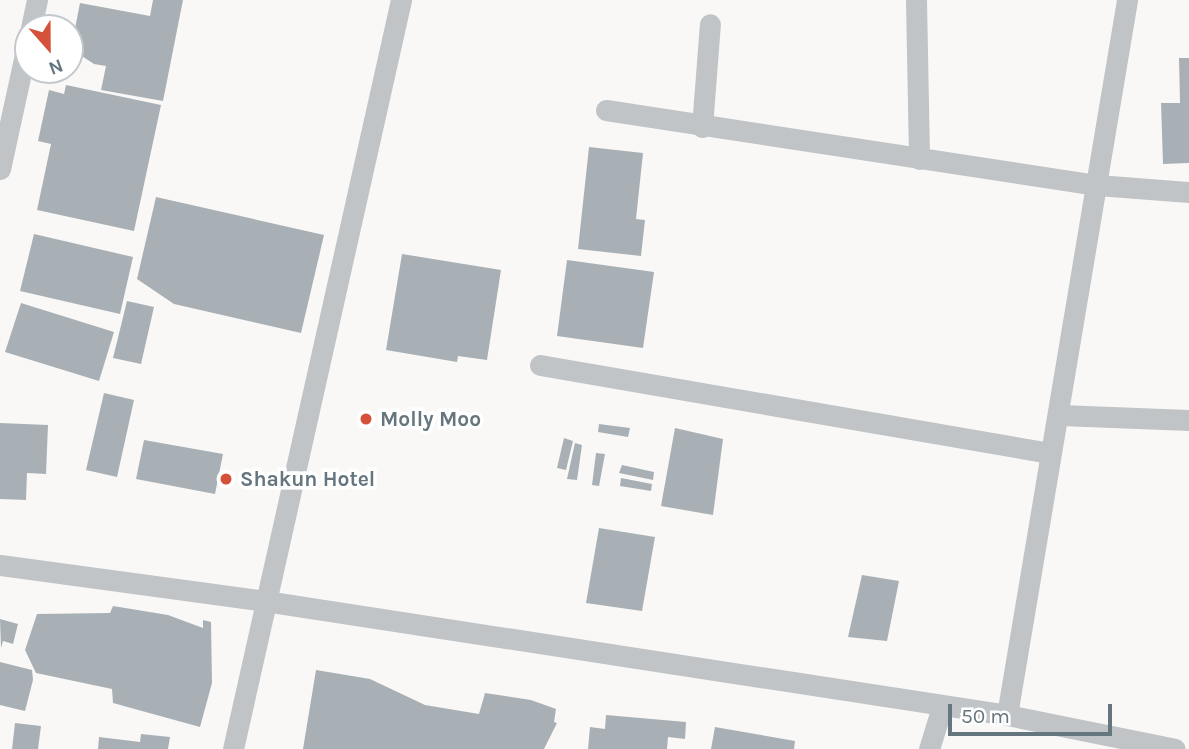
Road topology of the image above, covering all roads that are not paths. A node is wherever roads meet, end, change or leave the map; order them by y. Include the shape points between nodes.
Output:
1 (401, 0) edge
2 (916, 0) edge
3 (1127, 0) edge
4 (710, 23) dead end
5 (19, 84) edge
6 (606, 110) dead end
7 (702, 127) junction
8 (919, 159) junction
9 (0, 169) edge
10 (1097, 185) junction
11 (1189, 192) edge
12 (540, 365) dead end
13 (1060, 415) junction
14 (1189, 420) edge
15 (1050, 453) junction
16 (0, 565) edge
17 (265, 601) junction
18 (942, 707) junction
19 (1007, 715) junction
20 (233, 749) edge
21 (929, 749) edge
22 (1175, 749) edge

1 - 17 street
2 - 8 street
3 - 10 street
4 - 7 street
5 - 9 street
6 - 7 street
7 - 8 street
8 - 10 street
10 - 11 street
10 - 13 street
12 - 15 street
13 - 14 street
13 - 15 street
15 - 19 street
16 - 17 street
17 - 18 street
17 - 20 street
18 - 19 street
18 - 21 street
19 - 22 street

